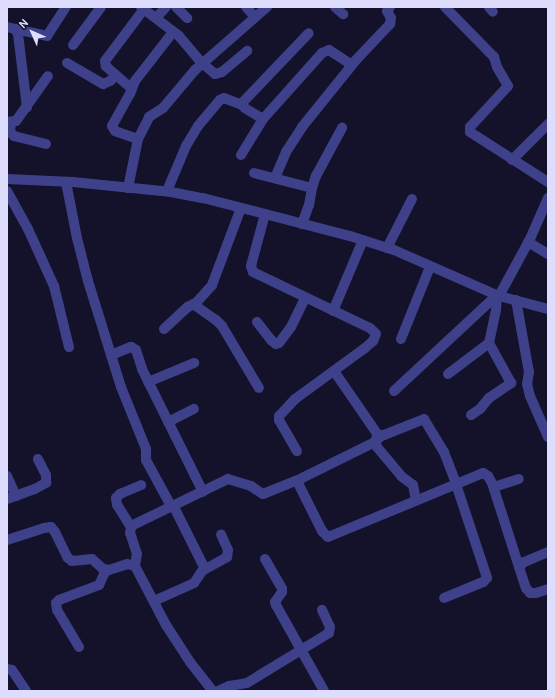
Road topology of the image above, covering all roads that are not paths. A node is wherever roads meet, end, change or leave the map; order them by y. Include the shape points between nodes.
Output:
1 (66, 7) edge
2 (101, 7) edge
3 (166, 7) edge
4 (176, 7) edge
5 (246, 7) edge
6 (267, 7) edge
7 (390, 7) edge
8 (445, 7) edge
9 (143, 8) edge
10 (156, 18) junction
11 (188, 18) dead end
12 (255, 18) junction
13 (11, 28) edge
14 (173, 32) junction
15 (309, 34) dead end
16 (73, 45) dead end
17 (247, 51) dead end
18 (67, 63) dead end
19 (202, 63) junction
20 (352, 65) junction
21 (116, 75) junction
22 (48, 76) dead end
23 (132, 89) junction
24 (242, 105) junction
25 (27, 107) junction
26 (263, 119) junction
27 (9, 122) edge
28 (548, 124) edge
29 (342, 128) dead end
30 (138, 139) junction
31 (46, 144) dead end
32 (241, 155) dead end
33 (512, 160) junction
34 (254, 173) dead end
35 (275, 178) junction
36 (7, 179) edge
37 (66, 182) junction
38 (548, 182) edge
39 (128, 188) junction
40 (312, 188) junction
41 (7, 191) edge
42 (167, 192) junction
43 (548, 198) edge
44 (412, 199) dead end
45 (241, 208) junction
46 (265, 214) junction
47 (302, 224) junction
48 (363, 240) junction
49 (528, 242) junction
50 (387, 248) junction
51 (548, 254) edge
52 (430, 268) junction
53 (498, 296) junction
54 (305, 298) junction
55 (516, 300) junction
56 (193, 304) junction
57 (548, 309) edge
58 (332, 311) junction
59 (257, 322) dead end
60 (164, 329) dead end
61 (402, 339) dead end
62 (490, 343) junction
63 (70, 347) dead end
64 (111, 355) junction
65 (194, 363) dead end
66 (334, 371) junction
67 (448, 374) dead end
68 (148, 382) junction
69 (259, 388) dead end
70 (394, 391) dead end
71 (194, 409) dead end
72 (471, 415) dead end
73 (168, 422) junction
74 (548, 437) edge
75 (378, 438) junction
76 (297, 451) dead end
77 (38, 459) dead end
78 (7, 476) edge
79 (518, 479) dead end
80 (296, 481) junction
81 (456, 484) junction
82 (141, 485) dead end
83 (493, 486) junction
84 (203, 492) junction
85 (12, 497) edge
86 (416, 500) junction
87 (171, 506) junction
88 (130, 527) junction
89 (221, 534) dead end
90 (7, 540) edge
91 (548, 552) edge
92 (265, 559) dead end
93 (135, 566) junction
94 (519, 567) junction
95 (205, 569) junction
96 (106, 570) junction
97 (548, 589) edge
98 (444, 598) dead end
99 (154, 601) junction
100 (322, 610) dead end
101 (79, 647) dead end
102 (301, 651) junction
103 (7, 669) edge
104 (26, 691) edge
105 (213, 691) edge
106 (218, 691) edge
107 (324, 691) edge

1 - 13 street via 47,36
2 - 16 street
3 - 10 street
4 - 11 street
5 - 12 street
6 - 12 street
7 - 20 street via 386,11 390,24
8 - 33 street via 494,57 508,86 469,129
9 - 10 street
9 - 21 street via 106,61 106,66
10 - 14 street
12 - 19 street
13 - 25 street via 18,34
14 - 19 street
14 - 23 street via 145,67
15 - 24 street
17 - 19 street via 218,74 213,73
18 - 21 street via 103,84
19 - 30 street via 163,108 149,117
20 - 26 street via 329,50 324,51
20 - 35 street via 302,127 280,164
21 - 23 street
22 - 25 street
23 - 30 street via 112,129
24 - 26 street
24 - 42 street via 224,98 220,100 188,142
25 - 27 street via 16,121
26 - 32 street
27 - 31 street via 10,132 14,136
28 - 33 street
29 - 40 street
30 - 39 street
33 - 38 street
34 - 35 street
35 - 40 street
36 - 37 street
37 - 39 street
37 - 64 street via 77,238
39 - 42 street
40 - 47 street
41 - 63 street via 54,286
42 - 45 street
43 - 49 street
44 - 50 street
45 - 46 street
45 - 56 street via 214,282
46 - 47 street
46 - 54 street via 251,270
47 - 48 street
48 - 50 street
48 - 58 street
49 - 51 street
49 - 53 street
50 - 52 street
52 - 53 street
52 - 61 street
53 - 55 street
53 - 62 street
53 - 70 street
54 - 58 street
54 - 59 street via 291,327 279,343 271,340
55 - 57 street
55 - 74 street via 529,372 527,384
56 - 60 street
56 - 69 street via 222,326
58 - 66 street via 370,328 376,334 370,344
62 - 67 street
62 - 72 street via 511,383 489,398
64 - 68 street via 134,348
64 - 87 street via 146,449 146,460
65 - 68 street
66 - 75 street
66 - 76 street via 294,399 279,416
68 - 73 street
71 - 73 street
73 - 84 street
75 - 80 street
75 - 81 street via 424,419 444,452
75 - 86 street via 380,452 401,476 413,484
77 - 85 street via 46,475 46,483
78 - 85 street
79 - 83 street via 497,487
80 - 84 street via 263,494 231,478
80 - 86 street via 322,531 328,537
81 - 83 street via 483,473 488,476
81 - 86 street
81 - 98 street via 487,578
82 - 88 street via 116,498 117,505
83 - 94 street
84 - 87 street
87 - 88 street
87 - 95 street via 174,507
88 - 93 street via 137,554
89 - 95 street via 228,550 228,557
90 - 96 street via 51,527 69,560 92,559
91 - 94 street via 524,562
92 - 102 street via 282,588 276,605
93 - 96 street via 127,564
93 - 99 street
94 - 97 street via 530,593
95 - 99 street via 194,583
96 - 101 street via 99,585 56,603 57,610
99 - 105 street via 190,662
100 - 102 street via 331,630
102 - 106 street via 243,685 229,686
102 - 107 street
103 - 104 street via 12,670

